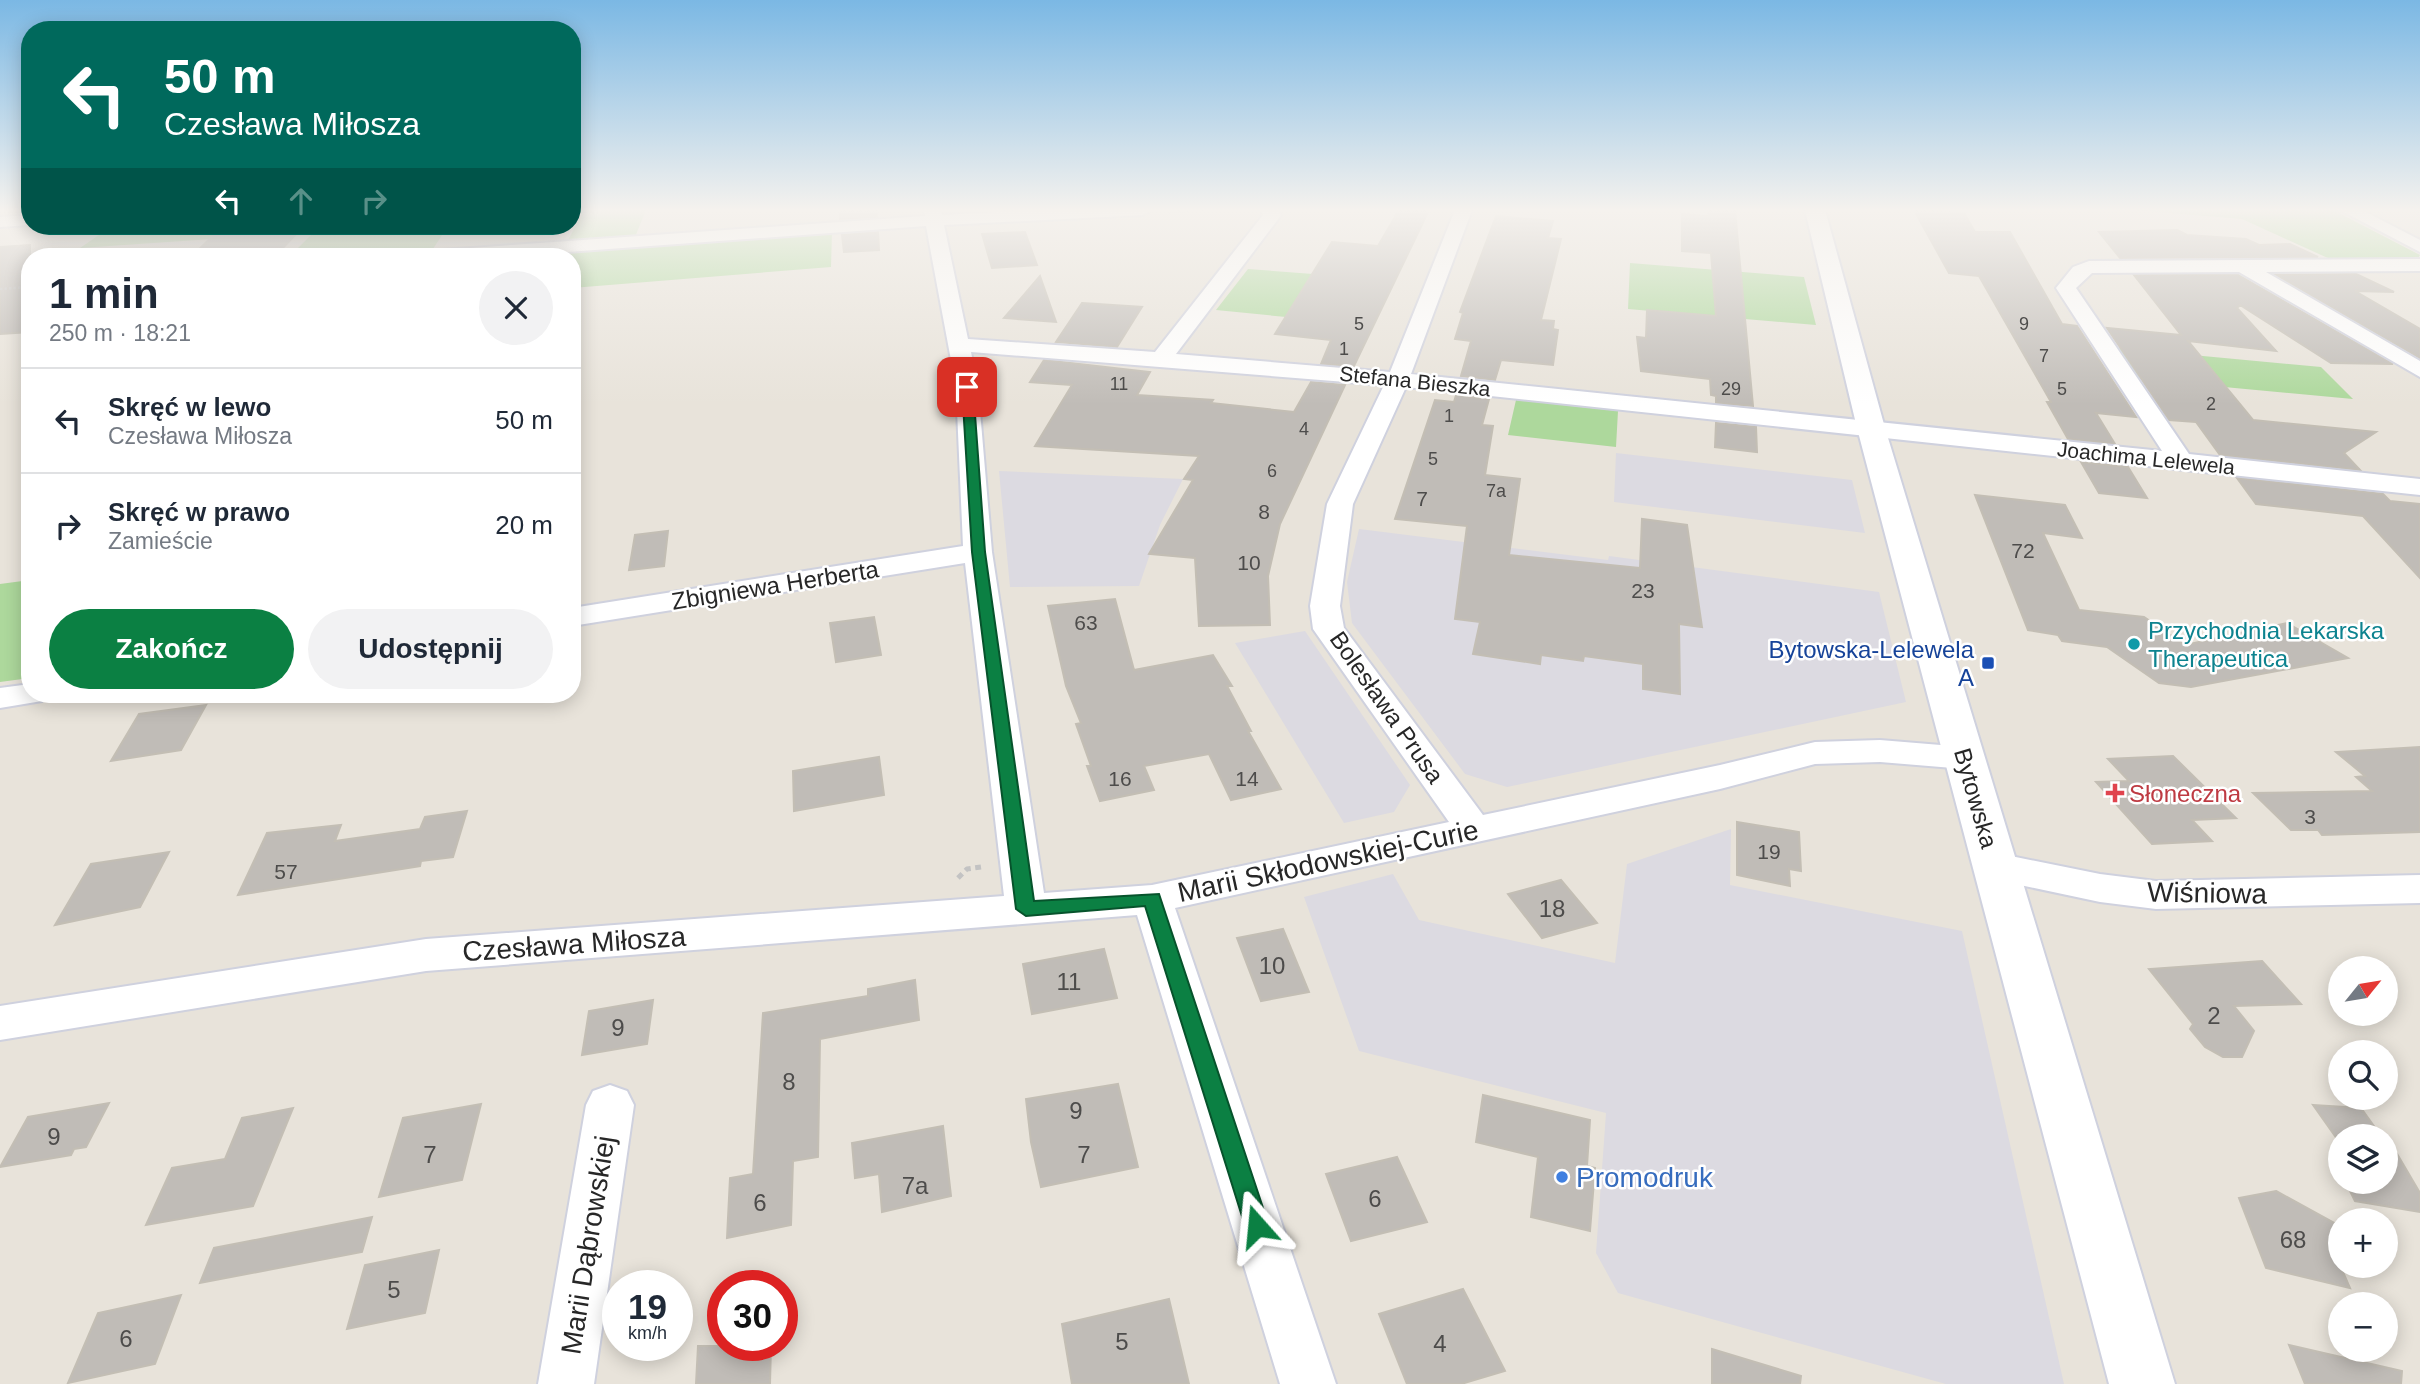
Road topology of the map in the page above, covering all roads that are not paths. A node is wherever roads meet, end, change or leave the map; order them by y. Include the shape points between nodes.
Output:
1 (945, 275) edge
2 (1226, 275) edge
3 (1439, 275) edge
4 (1833, 275) edge
5 (2077, 275) edge
6 (2257, 275) edge
7 (958, 345) junction
8 (1162, 358) junction
9 (2420, 370) edge
10 (1398, 379) junction
11 (1871, 428) junction
12 (2182, 462) junction
13 (2420, 488) edge
14 (978, 552) junction
15 (581, 616) edge
16 (21, 695) edge
17 (0, 698) edge
18 (1965, 758) junction
19 (1474, 830) junction
20 (1996, 867) junction
21 (2420, 889) edge
22 (1152, 899) junction
23 (1026, 909) junction
24 (0, 1023) edge
25 (610, 1105) dead end
26 (566, 1384) edge
27 (1308, 1384) edge
28 (2141, 1384) edge

1 - 7 street
2 - 8 street
3 - 10 street, Bolesława Prusa
4 - 11 street, Bytowska
5 - 12 street via 2066,288
6 - 9 street
7 - 8 street, Stefana Bieszka
7 - 14 street via 967,387
8 - 10 street, Stefana Bieszka
10 - 11 street, Stefana Bieszka
10 - 19 street, Bolesława Prusa via 1340,504 1325,606 1329,629
11 - 12 street, Joachima Lelewela
11 - 18 street, Bytowska
12 - 13 street, Joachima Lelewela
14 - 15 street, Zbigniewa Herberta
14 - 23 street
16 - 17 street
18 - 19 street, Marii Skłodowskiej-Curie via 1833,750
18 - 20 street, Bytowska
19 - 22 street, Marii Skłodowskiej-Curie
20 - 21 street, Wiśniowa via 2156,895
20 - 28 street, Bytowska
22 - 23 street, Czesława Miłosza
22 - 27 street, Marii Skłodowskiej-Curie
23 - 24 street, Czesława Miłosza via 426,955
25 - 26 street, Marii Dąbrowskiej

